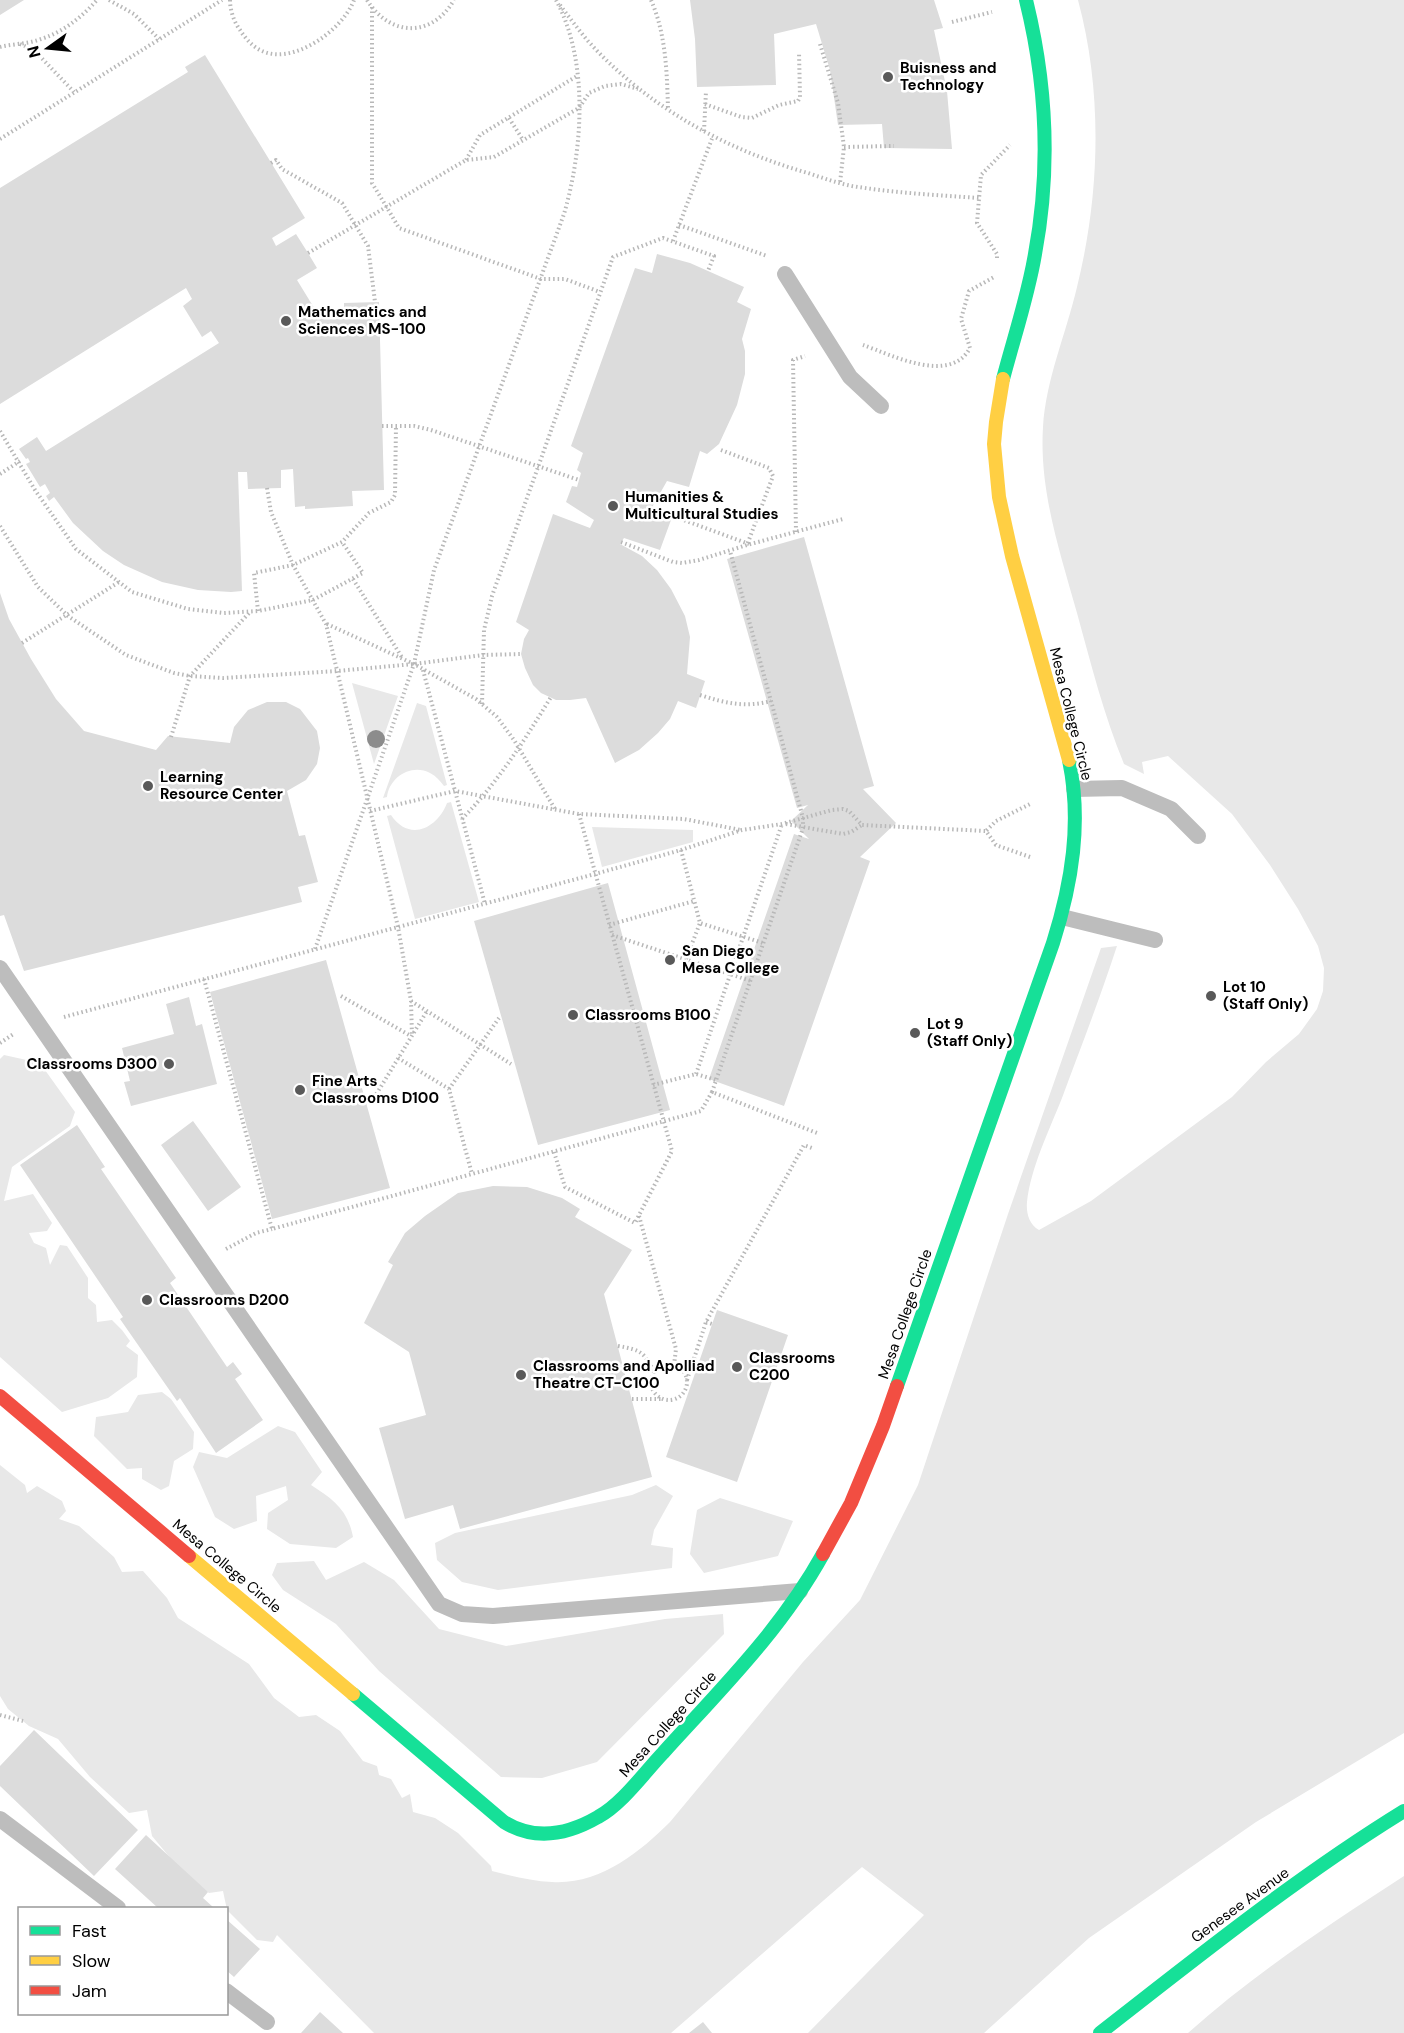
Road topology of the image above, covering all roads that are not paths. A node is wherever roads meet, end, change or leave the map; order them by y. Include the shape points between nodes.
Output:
1 (1026, 0) edge
2 (785, 274) road end
3 (882, 406) dead end
4 (1074, 789) junction
5 (1198, 836) dead end
6 (1062, 917) junction
7 (1155, 940) dead end
8 (0, 968) edge
9 (0, 1396) edge
10 (801, 1591) junction
11 (1404, 1811) edge
12 (0, 1819) edge
13 (117, 1907) edge
14 (228, 1993) edge
15 (267, 2022) dead end
16 (1100, 2033) edge

1 - 4 street, Mesa College Circle via 1042,81 1045,169 1035,253 998,402 994,466 1003,525
2 - 3 lane via 850,377
4 - 5 lane via 1122,788 1171,809
4 - 6 street, Mesa College Circle via 1073,866
6 - 7 lane
6 - 10 street, Mesa College Circle via 883,1426 851,1503
8 - 10 lane via 439,1604 462,1614 494,1616
9 - 10 street, Mesa College Circle via 507,1824 530,1834 568,1832 609,1811 752,1656
11 - 16 street, Genesee Avenue via 1234,1929
12 - 13 lane
14 - 15 lane

